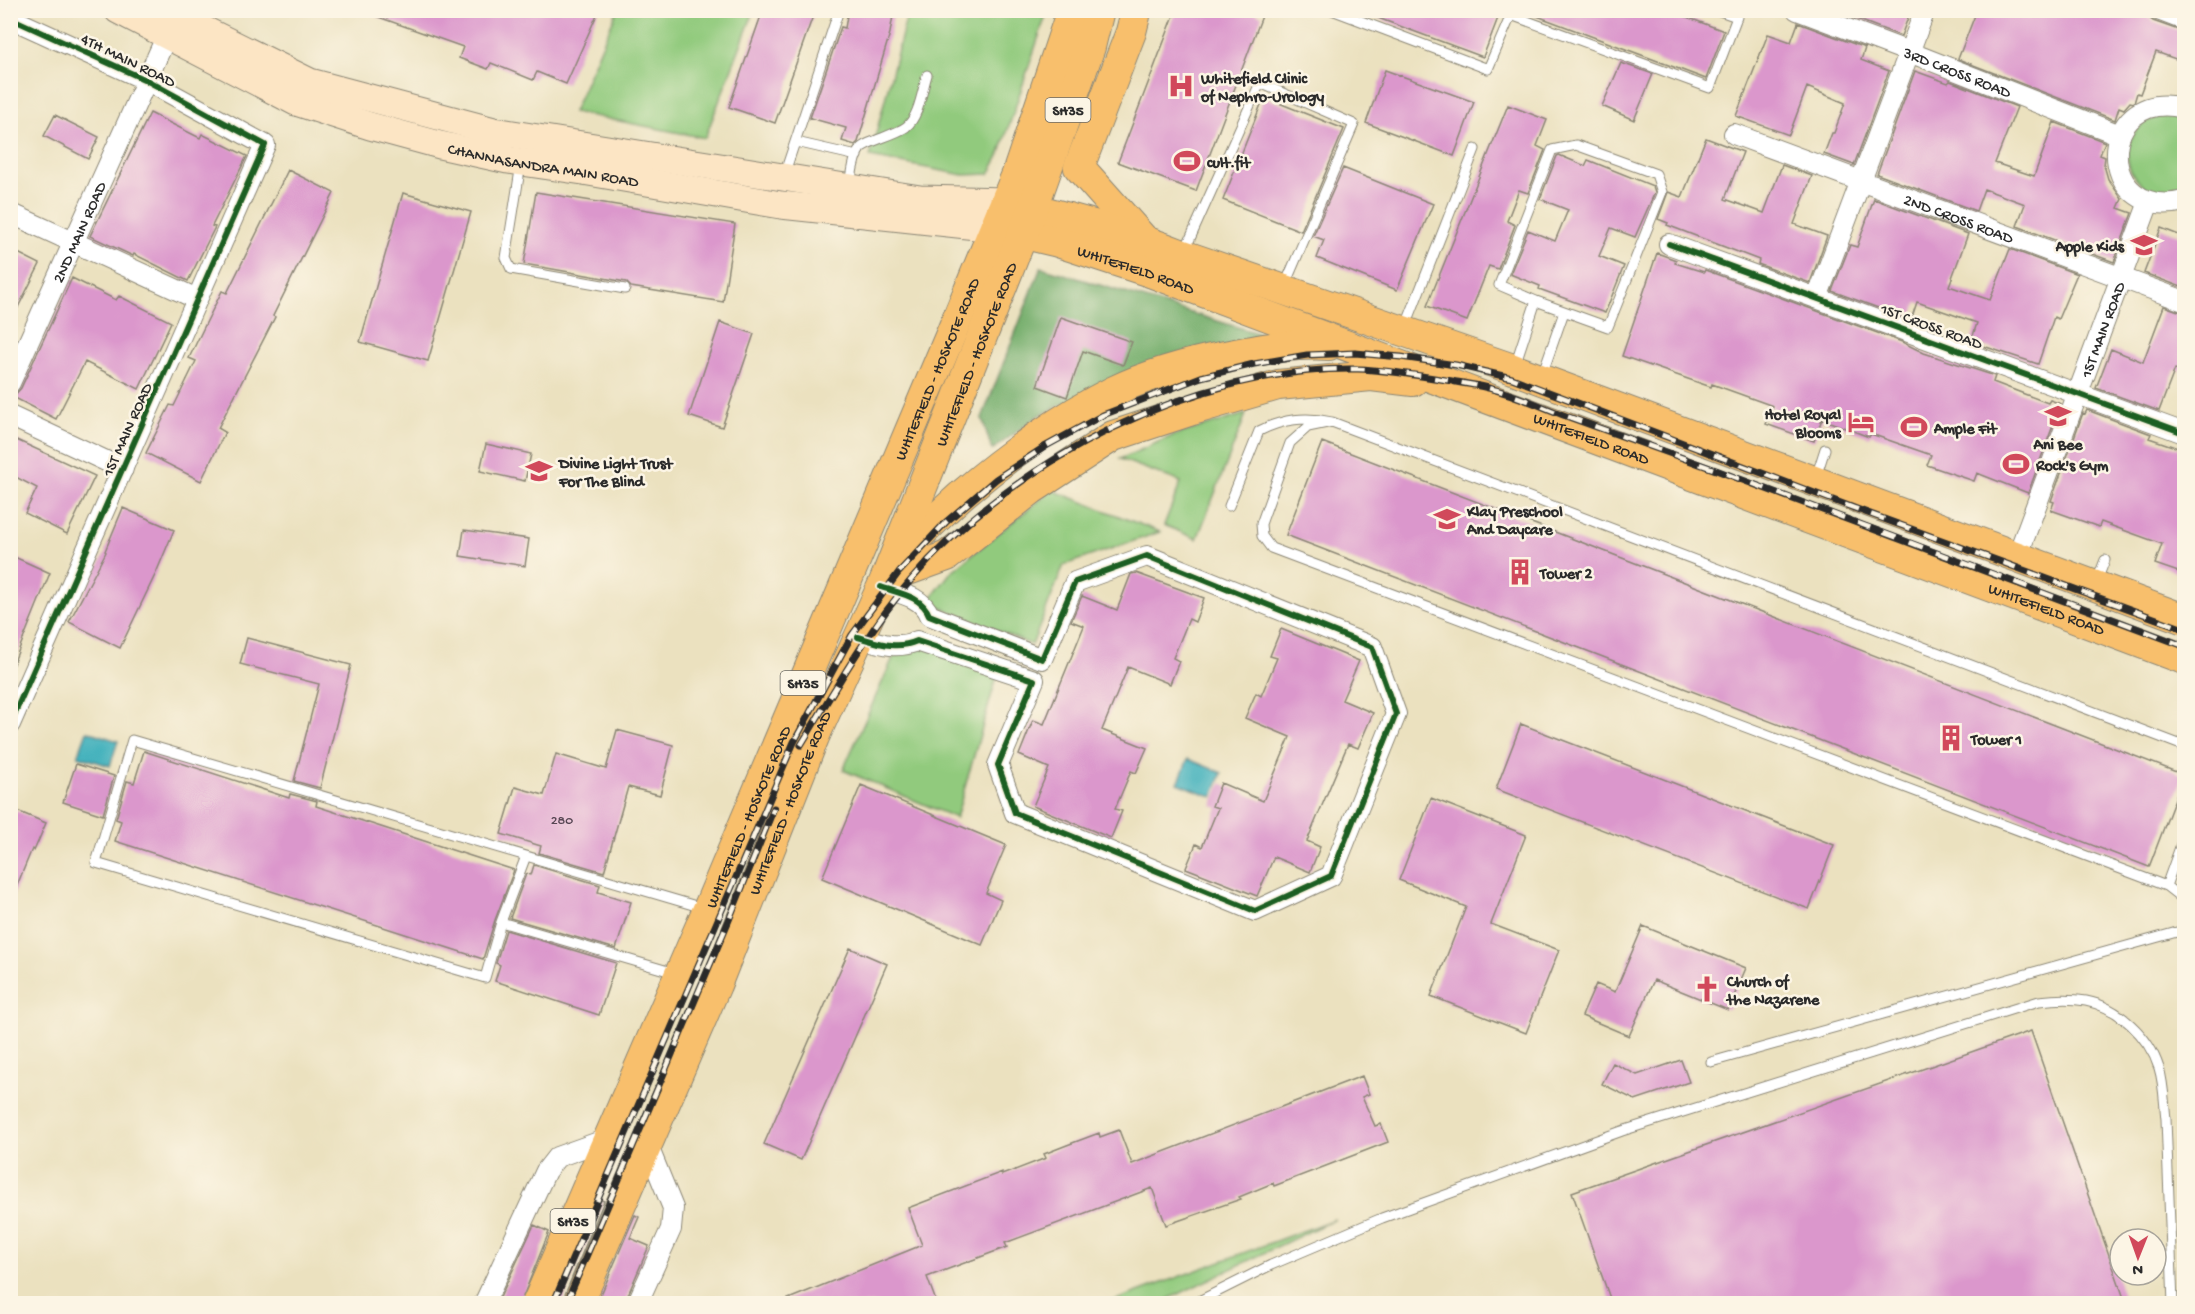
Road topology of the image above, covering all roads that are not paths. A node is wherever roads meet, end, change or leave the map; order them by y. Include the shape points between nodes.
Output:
1 (118, 10) edge
2 (839, 10) edge
3 (1072, 10) edge
4 (1099, 10) edge
5 (1134, 10) edge
6 (1332, 10) edge
7 (1717, 10) edge
8 (1797, 10) edge
9 (1925, 10) edge
10 (2158, 10) edge
11 (10, 18) edge
12 (2184, 20) edge
13 (166, 23) edge
14 (1909, 52) junction
15 (149, 75) junction
16 (927, 75) dead end
17 (303, 92) junction
18 (2184, 108) edge
19 (1734, 134) dead end
20 (2120, 135) junction
21 (796, 142) junction
22 (265, 145) joint
23 (1475, 149) dead end
24 (857, 156) junction
25 (521, 161) junction
26 (783, 177) junction
27 (1860, 182) junction
28 (849, 188) junction
29 (2184, 201) edge
30 (2149, 202) junction
31 (10, 213) edge
32 (1014, 217) junction
33 (1143, 239) junction
34 (74, 242) junction
35 (1669, 244) dead end
36 (1183, 255) junction
37 (2121, 277) junction
38 (625, 289) dead end
39 (1283, 290) junction
40 (1817, 298) junction
41 (197, 299) junction
42 (2184, 301) edge
43 (1536, 302) junction
44 (1564, 312) junction
45 (1404, 332) junction
46 (1353, 347) junction
47 (1527, 374) junction
48 (10, 383) edge
49 (1460, 387) junction
50 (2078, 392) junction
51 (10, 416) edge
52 (1332, 422) junction
53 (2184, 433) edge
54 (1686, 434) junction
55 (1825, 449) dead end
56 (1731, 450) junction
57 (1674, 467) junction
58 (123, 469) junction
59 (1814, 482) junction
60 (1718, 483) junction
61 (1229, 506) dead end
62 (2016, 557) junction
63 (886, 576) junction
64 (929, 615) junction
65 (2184, 619) edge
66 (858, 637) junction
67 (917, 641) junction
68 (2184, 658) edge
69 (1042, 659) junction
70 (1034, 680) junction
71 (10, 724) edge
72 (2184, 746) edge
73 (2184, 836) edge
74 (526, 856) junction
75 (2166, 886) junction
76 (2184, 900) edge
77 (708, 909) junction
78 (501, 922) junction
79 (2184, 930) edge
80 (678, 974) junction
81 (1711, 1062) dead end
82 (610, 1138) junction
83 (647, 1144) junction
84 (484, 1304) edge
85 (537, 1304) edge
86 (578, 1304) edge
87 (637, 1304) edge
88 (1193, 1304) edge
89 (2174, 1304) edge

1 - 13 main road, CHANNASANDRA MAIN ROAD
2 - 21 lane
3 - 32 main road, SH35 via 1017,174
4 - 32 main road, SH35 via 1090,47
5 - 33 main road via 1131,32 1079,167
6 - 7 lane via 1488,69 1511,15 1710,88 1737,17
8 - 14 street, 3RD CROSS ROAD
9 - 14 street
10 - 12 street
11 - 15 street, 4TH MAIN ROAD
13 - 15 street, 2ND MAIN ROAD
13 - 17 main road, CHANNASANDRA MAIN ROAD
14 - 20 street, 3RD CROSS ROAD
14 - 27 street
15 - 22 street, 4TH MAIN ROAD
15 - 34 street, 2ND MAIN ROAD
16 - 24 lane via 913,118 906,127 865,143
17 - 25 main road, CHANNASANDRA MAIN ROAD via 369,126
17 - 26 main road, CHANNASANDRA MAIN ROAD via 494,131
18 - 20 street via 2171,104 2151,106 2136,114
19 - 27 street, 2ND CROSS ROAD
20 - 30 street via 2116,151 2119,173 2130,190
21 - 24 lane
21 - 26 lane
22 - 41 street, 1ST MAIN ROAD
23 - 45 lane
24 - 28 lane
25 - 32 main road, CHANNASANDRA MAIN ROAD via 781,205
25 - 38 lane via 506,258 511,269
26 - 28 main road, CHANNASANDRA MAIN ROAD
27 - 37 street, 2ND CROSS ROAD
27 - 40 street
28 - 32 main road, CHANNASANDRA MAIN ROAD
29 - 30 street via 2169,205
30 - 37 street, 1ST MAIN ROAD
31 - 34 street
32 - 33 main road, WHITEFIELD ROAD
32 - 46 main road, WHITEFIELD ROAD
32 - 63 main road, WHITEFIELD - HOSKOTE ROAD / SH35
32 - 77 main road, WHITEFIELD - HOSKOTE ROAD / SH35
33 - 36 main road, WHITEFIELD ROAD
34 - 41 street
34 - 48 street, 2ND MAIN ROAD
35 - 40 street, 1ST CROSS ROAD
36 - 39 main road, WHITEFIELD ROAD
36 - 39 lane via 1260,83 1354,124
37 - 42 street, 2ND CROSS ROAD
37 - 50 street, 1ST MAIN ROAD
39 - 45 main road, WHITEFIELD ROAD
40 - 50 street, 1ST CROSS ROAD
41 - 58 street, 1ST MAIN ROAD
43 - 44 lane
43 - 44 lane via 1499,285 1552,150 1576,145 1656,174 1662,192 1608,327
43 - 47 lane
44 - 47 lane
45 - 47 main road, WHITEFIELD ROAD
46 - 49 main road, WHITEFIELD ROAD
46 - 63 main road via 1269,347 1202,361 1113,392 1050,429 987,474
47 - 54 main road, WHITEFIELD ROAD
49 - 57 main road, WHITEFIELD ROAD
49 - 63 main road via 1371,376 1278,385 1113,436 1032,489 947,556
50 - 53 street, 1ST CROSS ROAD
50 - 62 street, 1ST MAIN ROAD
51 - 58 street
52 - 61 lane via 1294,419 1259,431
52 - 72 lane
52 - 75 lane via 1308,428 1290,443 1261,524 1262,536 1271,548
54 - 56 main road, WHITEFIELD ROAD
54 - 57 main road
55 - 59 lane
56 - 59 main road, WHITEFIELD ROAD
56 - 60 main road
57 - 60 main road, WHITEFIELD ROAD
58 - 71 street, 1ST MAIN ROAD
59 - 62 main road, WHITEFIELD ROAD
60 - 68 main road, WHITEFIELD ROAD
62 - 65 main road, WHITEFIELD ROAD via 2100,573
63 - 64 street via 916,599
63 - 66 main road, WHITEFIELD - HOSKOTE ROAD / SH35
64 - 67 street
64 - 69 street
66 - 67 street via 891,647
66 - 83 main road, WHITEFIELD - HOSKOTE ROAD / SH35
67 - 70 street
69 - 70 street
69 - 70 street via 1075,582 1147,556 1372,647 1396,714 1331,876 1255,911 1015,813 998,765
73 - 75 lane
74 - 77 lane
74 - 78 lane
74 - 78 lane via 132,740 96,863 485,978
75 - 76 lane
77 - 80 main road, WHITEFIELD - HOSKOTE ROAD / SH35
78 - 80 lane
79 - 81 lane
80 - 82 main road, WHITEFIELD - HOSKOTE ROAD / SH35
82 - 84 street via 557,1157 546,1170
82 - 85 main road, WHITEFIELD - HOSKOTE ROAD / SH35
83 - 86 main road, WHITEFIELD - HOSKOTE ROAD / SH35
83 - 87 street via 673,1208 671,1229
88 - 89 lane via 1271,1265 1382,1218 1622,1131 2039,1001 2060,999 2087,1001 2107,1009 2137,1030 2159,1067 2166,1119

